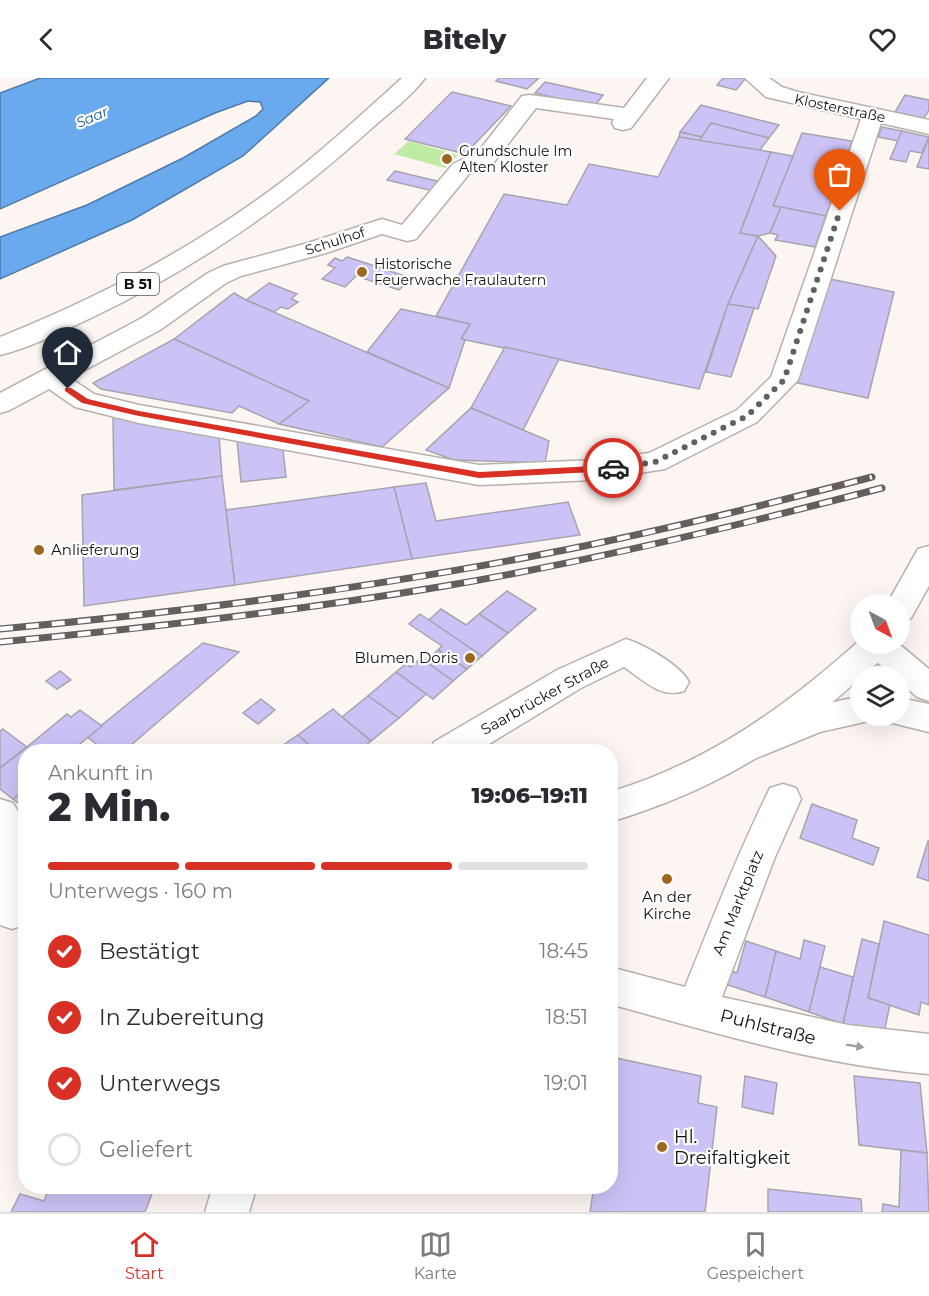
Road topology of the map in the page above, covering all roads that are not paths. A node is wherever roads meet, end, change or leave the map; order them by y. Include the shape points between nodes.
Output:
1 (414, 78) edge
2 (658, 78) edge
3 (756, 78) edge
4 (873, 115) junction
5 (929, 127) edge
6 (0, 347) edge
7 (51, 378) junction
8 (0, 404) edge
9 (929, 557) edge
10 (909, 594) edge
11 (867, 654) edge
12 (890, 654) edge
13 (672, 682) dead end
14 (929, 688) edge
15 (850, 712) edge
16 (910, 714) edge
17 (929, 718) edge
18 (459, 744) edge
19 (742, 750) junction
20 (783, 799) dead end
21 (618, 804) edge
22 (0, 814) edge
23 (18, 849) edge
24 (18, 886) edge
25 (12, 912) edge
26 (618, 987) edge
27 (697, 1008) junction
28 (929, 1054) edge
29 (233, 1194) edge
30 (227, 1212) edge

1 - 6 street, B 51 via 276,196 227,232 140,283
2 - 7 street, Schulhof via 626,119 531,100 486,157 461,169 408,234 382,226 231,271 152,324
3 - 4 street, Klosterstraße via 774,92
4 - 5 street, Klosterstraße
4 - 7 street via 784,380 747,416 655,462 595,470 479,475 139,414 85,401
7 - 8 street
9 - 10 street
11 - 19 street via 831,687
12 - 14 street
13 - 18 street, Saarbrücker Straße via 626,652
15 - 19 street via 815,718
16 - 17 street
19 - 21 street via 666,788
20 - 27 street, Am Marktplatz
22 - 23 street
24 - 25 street
26 - 27 street, Puhlstraße
27 -> 28 street, Puhlstraße via 831,1043
29 - 30 street

